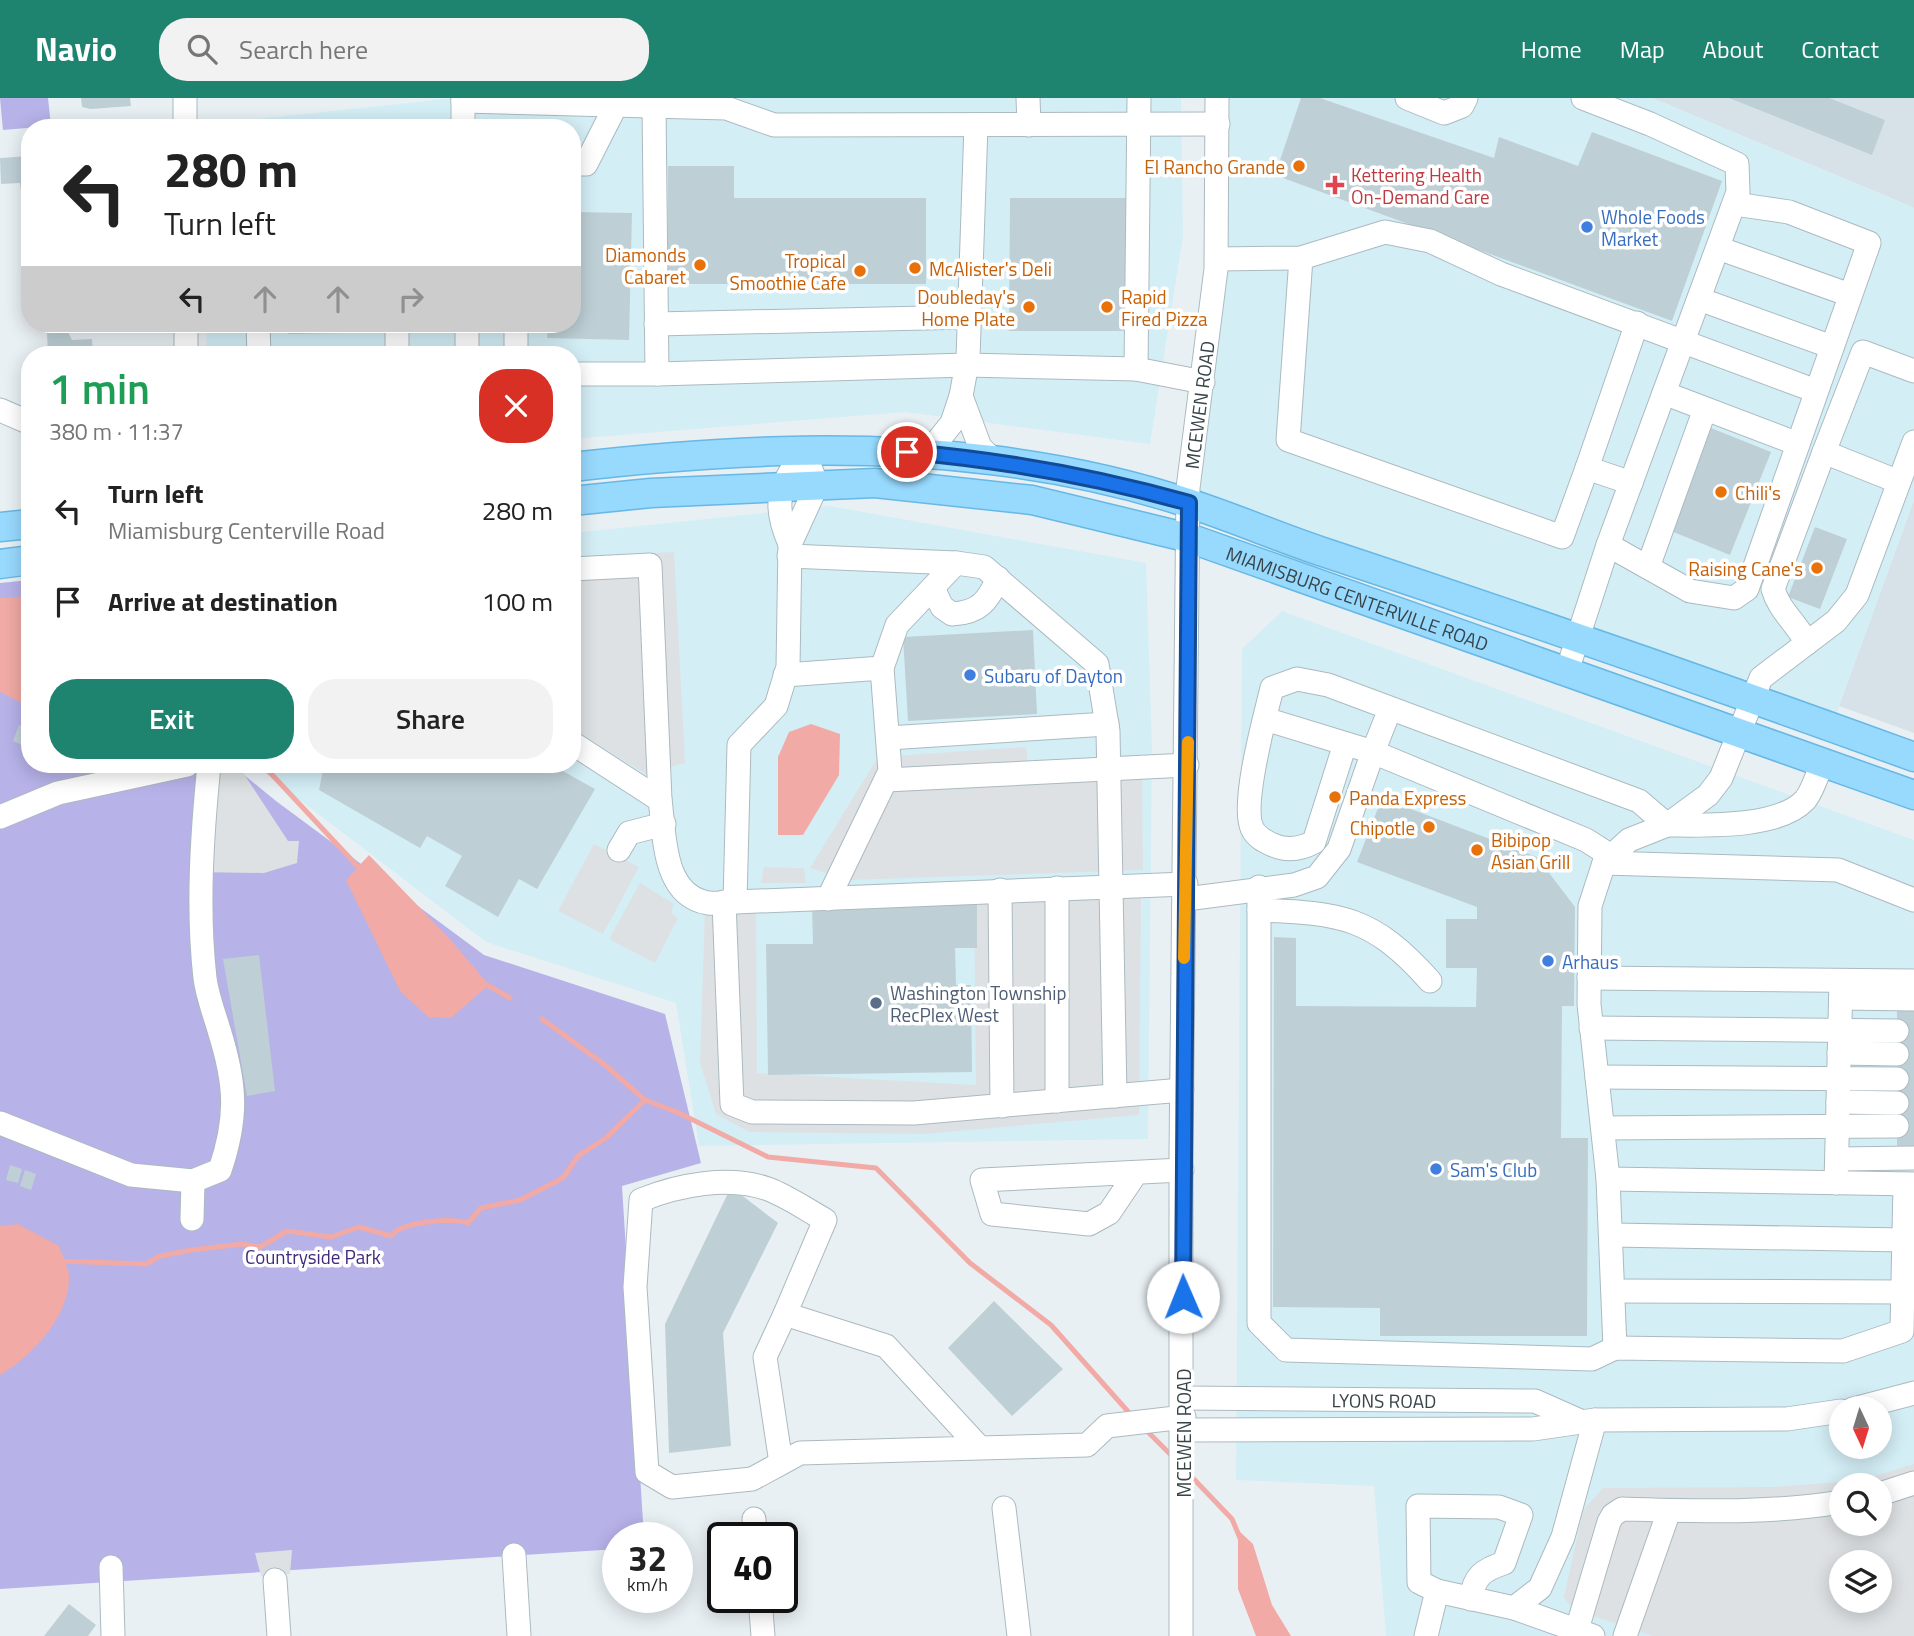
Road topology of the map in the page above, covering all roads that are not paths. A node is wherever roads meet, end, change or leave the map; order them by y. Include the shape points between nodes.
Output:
1 (185, 98) edge
2 (1028, 98) edge
3 (1139, 98) edge
4 (1217, 98) edge
5 (1407, 98) edge
6 (1465, 98) edge
7 (1583, 98) edge
8 (463, 100) edge
9 (521, 100) edge
10 (617, 105) junction
11 (654, 106) junction
12 (185, 119) edge
13 (463, 119) edge
14 (1218, 124) junction
15 (976, 125) junction
16 (1029, 125) junction
17 (1139, 125) junction
18 (581, 164) edge
19 (1735, 204) junction
20 (1718, 248) junction
21 (1301, 258) junction
22 (1217, 259) junction
23 (1850, 295) junction
24 (1699, 299) junction
25 (969, 317) junction
26 (1637, 323) junction
27 (656, 324) junction
28 (1683, 342) junction
29 (1832, 347) junction
30 (967, 365) junction
31 (1136, 369) junction
32 (1914, 370) edge
33 (581, 374) edge
34 (657, 374) junction
35 (1203, 382) junction
36 (1816, 391) junction
37 (1664, 393) junction
38 (961, 396) junction
39 (0, 410) edge
40 (1705, 410) junction
41 (21, 420) edge
42 (1914, 442) edge
43 (1798, 444) junction
44 (804, 451) junction
45 (1824, 452) junction
46 (928, 453) junction
47 (993, 460) junction
48 (581, 466) edge
49 (1587, 468) junction
50 (1899, 482) junction
51 (1631, 483) junction
52 (817, 485) junction
53 (780, 487) junction
54 (581, 500) edge
55 (1189, 503) junction
56 (21, 525) edge
57 (0, 527) edge
58 (1189, 538) junction
59 (1608, 545) junction
60 (789, 550) junction
61 (21, 562) edge
62 (956, 563) junction
63 (0, 564) edge
64 (1648, 567) junction
65 (581, 569) edge
66 (998, 578) junction
67 (933, 587) junction
68 (1579, 637) junction
69 (1807, 643) junction
70 (882, 668) junction
71 (1567, 671) junction
72 (785, 675) junction
73 (1751, 697) junction
74 (1390, 709) junction
75 (1265, 719) junction
76 (1107, 724) junction
77 (1738, 730) junction
78 (888, 738) junction
79 (1345, 744) junction
80 (581, 749) edge
81 (1373, 752) junction
82 (1914, 757) edge
83 (1823, 761) junction
84 (1187, 765) junction
85 (1109, 768) junction
86 (149, 773) edge
87 (208, 773) edge
88 (886, 780) junction
89 (1914, 795) edge
90 (660, 800) junction
91 (0, 817) edge
92 (664, 824) junction
93 (1667, 825) junction
94 (619, 850) dead end
95 (1607, 860) junction
96 (1113, 885) junction
97 (1057, 888) junction
98 (1000, 890) junction
99 (1186, 891) junction
100 (1259, 899) junction
101 (828, 900) junction
102 (1914, 900) edge
103 (730, 902) junction
104 (1589, 978) junction
105 (1430, 981) dead end
106 (1914, 981) edge
107 (1841, 989) junction
108 (1914, 999) edge
109 (1591, 1028) junction
110 (1840, 1030) junction
111 (1896, 1031) dead end
112 (1839, 1053) junction
113 (1897, 1054) dead end
114 (1597, 1077) junction
115 (1838, 1077) junction
116 (1897, 1079) dead end
117 (1182, 1090) junction
118 (1115, 1096) junction
119 (1057, 1101) junction
120 (1838, 1102) junction
121 (1897, 1103) dead end
122 (1002, 1106) junction
123 (0, 1123) edge
124 (1897, 1126) dead end
125 (1837, 1127) junction
126 (1603, 1128) junction
127 (1914, 1158) edge
128 (1837, 1159) junction
129 (1182, 1170) junction
130 (1136, 1173) junction
131 (1608, 1179) junction
132 (193, 1181) junction
133 (1836, 1183) junction
134 (1910, 1184) edge
135 (192, 1219) dead end
136 (1612, 1235) junction
137 (1904, 1240) junction
138 (1613, 1291) junction
139 (1903, 1292) junction
140 (785, 1314) junction
141 (1615, 1348) junction
142 (1914, 1393) edge
143 (1892, 1399) edge
144 (1829, 1413) edge
145 (1184, 1415) junction
146 (1588, 1420) junction
147 (980, 1448) junction
148 (781, 1463) junction
149 (1914, 1483) edge
150 (1892, 1490) edge
151 (1829, 1504) edge
152 (1004, 1508) dead end
153 (1669, 1511) junction
154 (514, 1555) dead end
155 (111, 1567) dead end
156 (275, 1580) dead end
157 (1437, 1591) junction
158 (1471, 1599) junction
159 (1514, 1608) junction
160 (761, 1613) edge
161 (1582, 1634) edge
162 (113, 1636) edge
163 (279, 1636) edge
164 (519, 1636) edge
165 (763, 1636) edge
166 (1019, 1636) edge
167 (1181, 1636) edge
168 (1426, 1636) edge
169 (1625, 1636) edge

1 - 12 street
2 - 16 street
3 - 17 street
4 - 14 street, MCEWEN ROAD
5 - 6 street via 1444,113 1462,106
7 - 19 street via 1737,164
8 - 9 street
8 - 13 street
9 - 10 street
10 - 11 street
10 - 18 street via 586,164
11 - 15 street via 726,108 774,125
11 - 27 street
14 - 17 street
14 - 22 street, MCEWEN ROAD
15 - 16 street
15 - 25 street
16 - 17 street
17 - 31 street
19 - 20 street
19 - 23 street via 1789,212 1868,243
20 - 23 street
20 - 24 street
21 - 22 street
21 - 26 street via 1385,232 1430,241 1501,274
21 - 49 street via 1289,440 1562,537
22 - 35 street, MCEWEN ROAD
23 - 29 street
24 - 28 street
24 - 29 street
25 - 27 street
25 - 30 street
26 - 28 street
26 - 49 street
27 - 34 street
28 - 36 street
28 - 37 street
29 - 36 street
30 - 31 street
30 - 34 street
30 - 38 street
31 - 35 street
32 - 45 street via 1863,352
33 - 34 street
35 - 55 street, MCEWEN ROAD via 1190,462
36 - 43 street
37 - 40 street
37 - 51 street
38 - 46 street via 952,423
38 - 47 street via 980,447
39 - 41 street
40 - 43 street
40 - 64 street
42 - 50 street
43 - 64 street via 1747,589 1734,598 1690,591
44 - 46 main road, MIAMISBURG CENTERVILLE ROAD
44 - 48 main road, MIAMISBURG CENTERVILLE ROAD
44 - 52 street
44 - 53 street
45 - 50 street
45 - 69 street via 1773,589 1779,607 1792,618
46 - 47 main road, MIAMISBURG CENTERVILLE ROAD
47 - 55 main road, MIAMISBURG CENTERVILLE ROAD via 1103,479
49 - 51 street
50 - 69 street via 1857,595 1836,621
51 - 59 street
52 - 53 main road, MIAMISBURG CENTERVILLE ROAD
52 - 58 main road, MIAMISBURG CENTERVILLE ROAD via 876,483 1032,500
52 - 60 street
53 - 54 main road, MIAMISBURG CENTERVILLE ROAD
53 - 60 street via 782,527
55 - 58 street, MCEWEN ROAD
55 - 68 main road, MIAMISBURG CENTERVILLE ROAD
56 - 57 main road
58 - 71 main road, MIAMISBURG CENTERVILLE ROAD
58 - 84 street, MCEWEN ROAD
59 - 64 street
59 - 68 street
60 - 62 street
60 - 72 street
61 - 63 main road
62 - 66 street via 984,567
62 - 67 street
65 - 90 street via 650,565
66 - 67 street via 989,598 968,613 952,614 942,607
66 - 76 street via 1097,664
67 - 70 street via 897,625
68 - 71 street
68 - 73 main road, MIAMISBURG CENTERVILLE ROAD
69 - 73 street via 1761,678
70 - 72 street
70 - 78 street
71 - 77 main road, MIAMISBURG CENTERVILLE ROAD
72 - 103 street via 776,706 739,745
73 - 77 street
73 - 82 main road, MIAMISBURG CENTERVILLE ROAD
74 - 75 street via 1328,685 1297,679 1272,688
74 - 81 street
74 - 93 street via 1639,801
75 - 79 street
75 - 79 street via 1272,737 1265,820 1280,848 1303,848 1318,837
76 - 78 street
76 - 85 street
77 - 83 main road, MIAMISBURG CENTERVILLE ROAD
77 - 93 street via 1721,778 1708,795
78 - 88 street via 890,771
79 - 81 street
80 - 90 street
81 - 95 street via 1586,840
81 - 100 street via 1339,849 1317,877
83 - 89 main road, MIAMISBURG CENTERVILLE ROAD
83 - 93 street via 1805,800 1787,813 1720,825
84 - 85 street
84 - 99 street, MCEWEN ROAD
85 - 88 street
85 - 96 street
86 - 91 street via 67,790
87 - 132 street via 202,952 205,983 234,1089 232,1136 220,1170
88 - 101 street
90 - 92 street
92 - 94 street via 629,832
92 - 103 street via 676,882 707,903
93 - 95 street via 1629,840
95 - 102 street via 1839,870
95 - 104 street via 1590,906
96 - 97 street
96 - 99 street
96 - 118 street
97 - 98 street
97 - 119 street
98 - 101 street
98 - 122 street
99 - 100 street
99 - 117 street, MCEWEN ROAD
100 - 105 street via 1354,920 1402,951
100 - 141 street via 1259,1323 1286,1350 1592,1359
101 - 103 street
103 - 122 street via 732,1104 752,1112 900,1113
104 - 107 street
104 - 109 street
106 - 107 street
107 - 108 street
107 - 110 street
109 - 110 street
109 - 114 street
110 - 111 street
110 - 112 street
112 - 113 street
112 - 115 street
114 - 115 street
114 - 126 street
115 - 116 street
115 - 120 street
117 - 118 street
117 - 129 street, MCEWEN ROAD
118 - 119 street
119 - 122 street
120 - 121 street
120 - 125 street
123 - 132 street via 131,1175
124 - 125 street
125 - 126 street
125 - 128 street
126 - 131 street
127 - 128 street
128 - 133 street
129 - 130 street
129 - 145 street, MCEWEN ROAD
130 - 130 street via 1080,1173 982,1180 992,1214 1089,1224 1109,1213
131 - 133 street
131 - 136 street
132 - 135 street
133 - 134 street
134 - 137 street
136 - 137 street
136 - 138 street
137 - 139 street
138 - 139 street
138 - 141 street
139 - 141 street via 1902,1331 1843,1352
140 - 147 street via 886,1346
140 - 148 street via 765,1357
140 - 148 street via 825,1220 768,1188 721,1181 641,1200 635,1287 647,1472 672,1487 752,1479
142 - 143 street
144 - 146 street, LYONS ROAD via 1787,1419
145 - 146 street, LYONS ROAD via 1533,1429
145 - 146 street, LYONS ROAD via 1535,1401
145 - 147 street via 1107,1426 1087,1445
145 - 167 street, MCEWEN ROAD
146 - 159 street via 1563,1537 1540,1588
147 - 148 street via 800,1452
149 - 150 street
151 - 153 street
152 - 166 street
153 - 161 street via 1622,1509 1613,1514
153 - 169 street
154 - 164 street
155 - 162 street
156 - 163 street
157 - 158 street
157 - 158 street via 1419,1582 1418,1506 1499,1507 1521,1515 1504,1563 1479,1574
157 - 168 street
158 - 159 street
159 - 161 street
160 - 165 street

